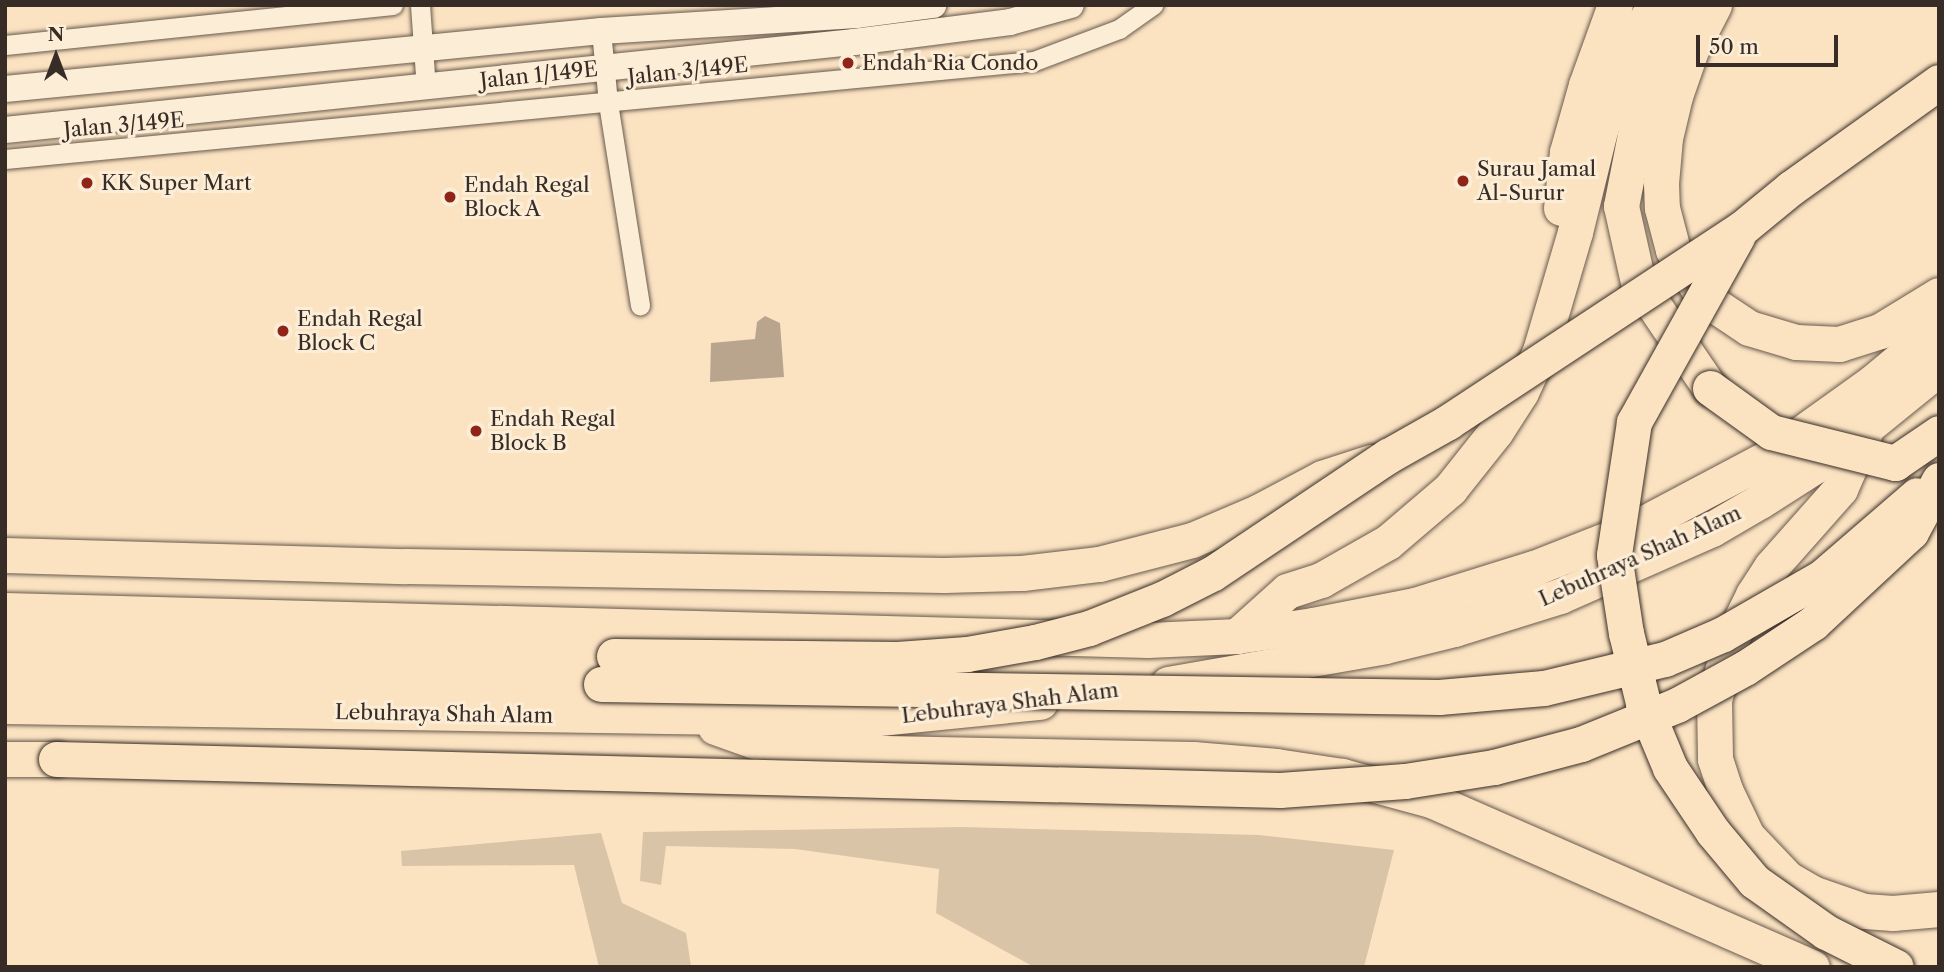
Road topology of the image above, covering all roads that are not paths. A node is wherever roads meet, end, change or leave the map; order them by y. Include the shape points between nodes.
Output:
1 (393, 5) edge
2 (420, 5) edge
3 (933, 5) edge
4 (1071, 5) edge
5 (1153, 5) edge
6 (1615, 5) edge
7 (1654, 5) edge
8 (1682, 5) edge
9 (1714, 5) edge
10 (601, 31) junction
11 (5, 45) edge
12 (423, 47) junction
13 (604, 68) junction
14 (1939, 82) edge
15 (426, 88) junction
16 (5, 89) edge
17 (608, 103) junction
18 (5, 131) edge
19 (5, 159) edge
20 (1741, 229) junction
21 (1559, 285) junction
22 (1939, 295) edge
23 (640, 305) dead end
24 (1939, 327) edge
25 (1939, 368) edge
26 (1866, 429) junction
27 (1939, 433) edge
28 (1388, 456) junction
29 (1939, 478) edge
30 (5, 555) edge
31 (5, 610) edge
32 (1237, 636) junction
33 (5, 643) edge
34 (608, 670) junction
35 (5, 674) edge
36 (5, 706) edge
37 (691, 718) junction
38 (5, 759) edge
39 (1939, 909) edge
40 (1812, 967) edge
41 (1896, 967) edge

1 - 11 street
2 - 12 street
3 - 10 street, Jalan 1/149E via 856,15
4 - 13 street, Jalan 1/149E via 997,23
5 - 17 street, Jalan 3/149E via 1119,29 1034,61
6 - 21 highway via 1567,152
7 - 21 highway via 1628,54 1600,130
8 - 27 highway, bridge via 1642,99 1621,206 1638,282 1710,388 1770,432 1895,463
9 - 22 highway via 1678,83 1668,118 1661,183 1673,250 1697,287 1730,317 1770,337 1839,344 1880,331
10 - 12 street, Jalan 1/149E
10 - 13 street
12 - 15 street
12 - 16 street, Jalan 1/149E
13 - 15 street, Jalan 1/149E
13 - 17 street
14 - 20 highway, bridge
15 - 18 street, Jalan 1/149E
17 - 19 street, Jalan 3/149E
17 - 23 street
20 - 28 highway, bridge via 1448,422
20 - 41 highway, bridge via 1634,422 1614,555 1626,633 1643,703 1670,768 1713,832 1754,881 1826,932
21 - 32 highway via 1540,351 1521,392 1450,489 1388,542 1321,580 1287,591
24 - 32 highway, Lebuhraya Shah Alam via 1767,458 1633,529 1534,568 1415,605
25 - 26 highway, Lebuhraya Shah Alam
26 - 37 highway, Lebuhraya Shah Alam via 1712,529 1560,596 1385,646 1197,680 1010,706 869,719
26 - 39 highway via 1840,489 1772,567 1730,642 1714,700 1715,759 1747,836 1788,879 1812,893 1864,911
28 - 30 highway, bridge via 1322,478 1192,540 1100,564 1021,573
28 - 34 highway, bridge via 1213,573 1120,616 1035,642 967,654 897,659
29 - 34 highway, bridge via 1822,577 1723,635 1665,659 1544,688 1439,697
29 - 38 highway, bridge via 1911,532 1813,623 1745,668 1677,705 1581,744 1494,767 1405,781 1266,790
31 - 32 highway, Lebuhraya Shah Alam via 1148,640
33 - 34 highway
34 - 35 highway
36 - 37 highway, Lebuhraya Shah Alam
37 - 40 highway via 782,751 1193,759 1342,776 1431,800

